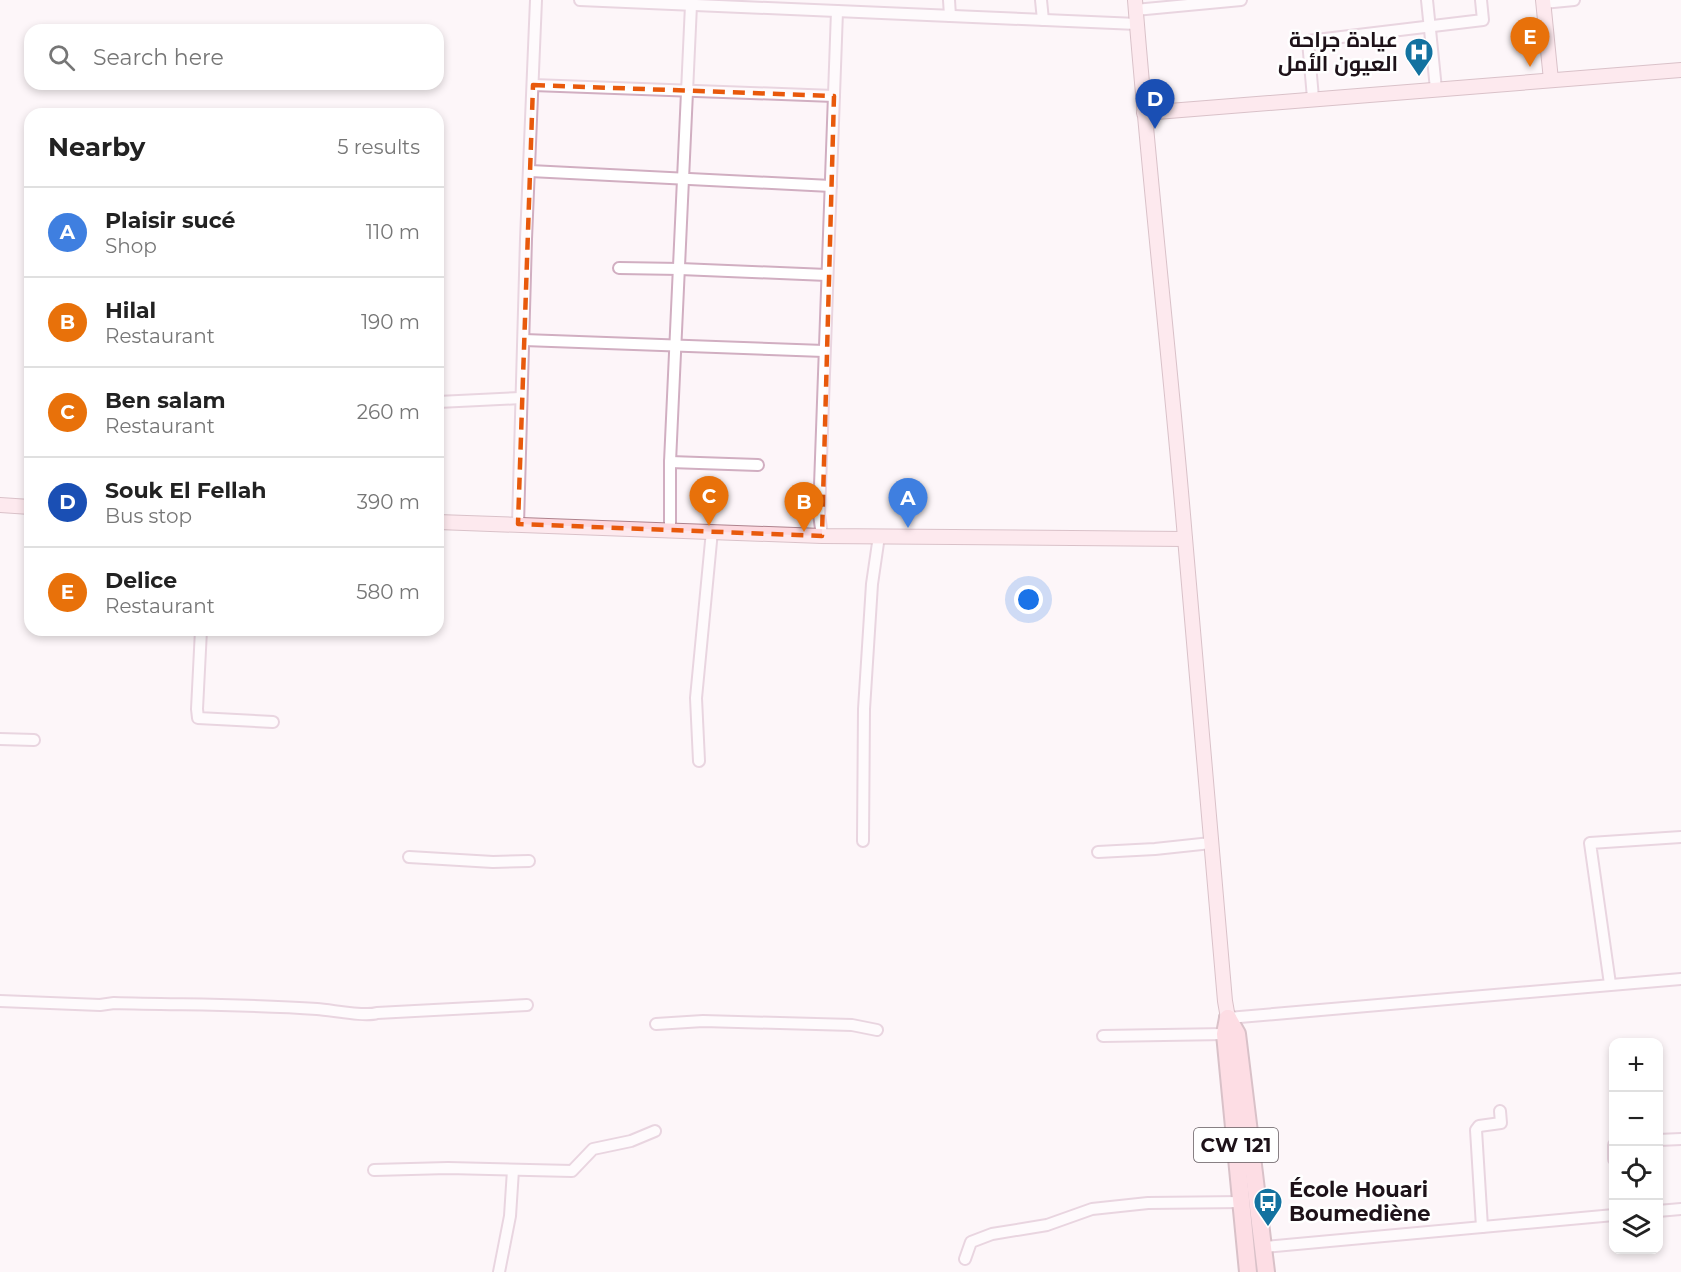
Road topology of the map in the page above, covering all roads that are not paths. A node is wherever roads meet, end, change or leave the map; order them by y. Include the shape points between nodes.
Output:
1 (536, 0) edge
2 (580, 0) edge
3 (854, 0) edge
4 (949, 0) edge
5 (1041, 0) edge
6 (1241, 0) edge
7 (1427, 0) edge
8 (1481, 0) edge
9 (1574, 0) edge
10 (1543, 2) edge
11 (710, 3) edge
12 (691, 5) junction
13 (814, 5) edge
14 (837, 11) junction
15 (1136, 11) edge
16 (855, 12) junction
17 (950, 16) junction
18 (1043, 20) junction
19 (1431, 26) junction
20 (1681, 70) edge
21 (1551, 80) junction
22 (533, 85) junction
23 (1436, 89) junction
24 (687, 91) junction
25 (834, 96) junction
26 (1313, 98) junction
27 (1144, 113) junction
28 (530, 171) junction
29 (684, 180) junction
30 (831, 186) junction
31 (619, 268) dead end
32 (680, 269) junction
33 (827, 275) junction
34 (524, 340) junction
35 (676, 346) junction
36 (824, 351) junction
37 (521, 398) junction
38 (444, 402) edge
39 (670, 462) junction
40 (758, 465) dead end
41 (0, 505) edge
42 (24, 507) edge
43 (444, 522) edge
44 (518, 524) junction
45 (670, 530) junction
46 (712, 531) junction
47 (822, 536) junction
48 (879, 536) junction
49 (1185, 539) junction
50 (201, 636) edge
51 (273, 722) dead end
52 (0, 739) edge
53 (34, 740) dead end
54 (699, 761) dead end
55 (1681, 837) edge
56 (863, 841) dead end
57 (1211, 843) junction
58 (1098, 852) dead end
59 (409, 857) dead end
60 (529, 861) dead end
61 (1681, 979) edge
62 (1610, 984) junction
63 (0, 1001) edge
64 (527, 1005) dead end
65 (1228, 1018) junction
66 (656, 1024) dead end
67 (877, 1030) dead end
68 (1224, 1034) junction
69 (1103, 1036) dead end
70 (1500, 1111) dead end
71 (655, 1131) dead end
72 (1681, 1139) edge
73 (1663, 1140) edge
74 (374, 1170) dead end
75 (513, 1170) junction
76 (1242, 1202) junction
77 (1681, 1209) edge
78 (1663, 1211) edge
79 (1609, 1215) edge
80 (1482, 1227) junction
81 (1264, 1247) junction
82 (965, 1259) dead end
83 (499, 1272) edge
84 (1248, 1272) edge
85 (1266, 1272) edge

1 - 22 street
2 - 12 street
3 - 16 street
4 - 17 street
5 - 18 street
6 - 15 street
7 - 19 street
8 - 19 street via 1483,20
9 - 10 street
10 - 21 main road
11 - 12 street
11 - 13 street
12 - 24 street
13 - 14 street
14 - 16 street
14 - 25 street
15 - 18 street
15 - 27 main road, CW 121
16 - 17 street
17 - 18 street
19 - 23 street
19 - 26 street via 1308,41
20 - 21 main road
21 - 23 main road
22 - 24 street
22 - 28 street
23 - 26 main road
24 - 25 street
24 - 29 street
25 - 30 street
26 - 27 main road
27 - 49 main road, CW 121
28 - 29 street
28 - 34 street
29 - 30 street
29 - 32 street
30 - 33 street
31 - 32 street
32 - 33 street
32 - 35 street
33 - 36 street
34 - 35 street
34 - 37 street
35 - 36 street
35 - 39 street
36 - 47 street via 819,514
37 - 38 street
37 - 44 street
39 - 40 street
39 - 45 street
41 - 42 main road
43 - 44 main road
44 - 45 main road
45 - 46 main road
46 - 47 main road
46 - 54 street via 696,698
47 - 48 main road
48 - 49 main road
48 - 56 street via 864,709
49 - 57 main road, CW 121
50 - 51 street via 198,718
52 - 53 street
55 - 62 street via 1590,843
57 - 58 street
57 - 65 main road, CW 121
59 - 60 street
61 - 62 street
62 - 65 street
63 - 64 street via 316,1008 369,1016
65 - 68 highway, CW 121
65 - 81 highway via 1237,1034
66 - 67 street via 714,1021 852,1025
68 - 69 street
68 - 76 highway, CW 121
70 - 80 street via 1501,1123 1479,1126 1476,1130
71 - 75 street via 593,1149 572,1171
72 - 73 street
74 - 75 street
75 - 83 street via 510,1216
76 - 82 street via 1148,1203 1092,1209 1047,1225 992,1234 971,1242
76 - 84 highway, CW 121
77 - 78 street
79 - 80 street
80 - 81 street
81 - 85 highway

